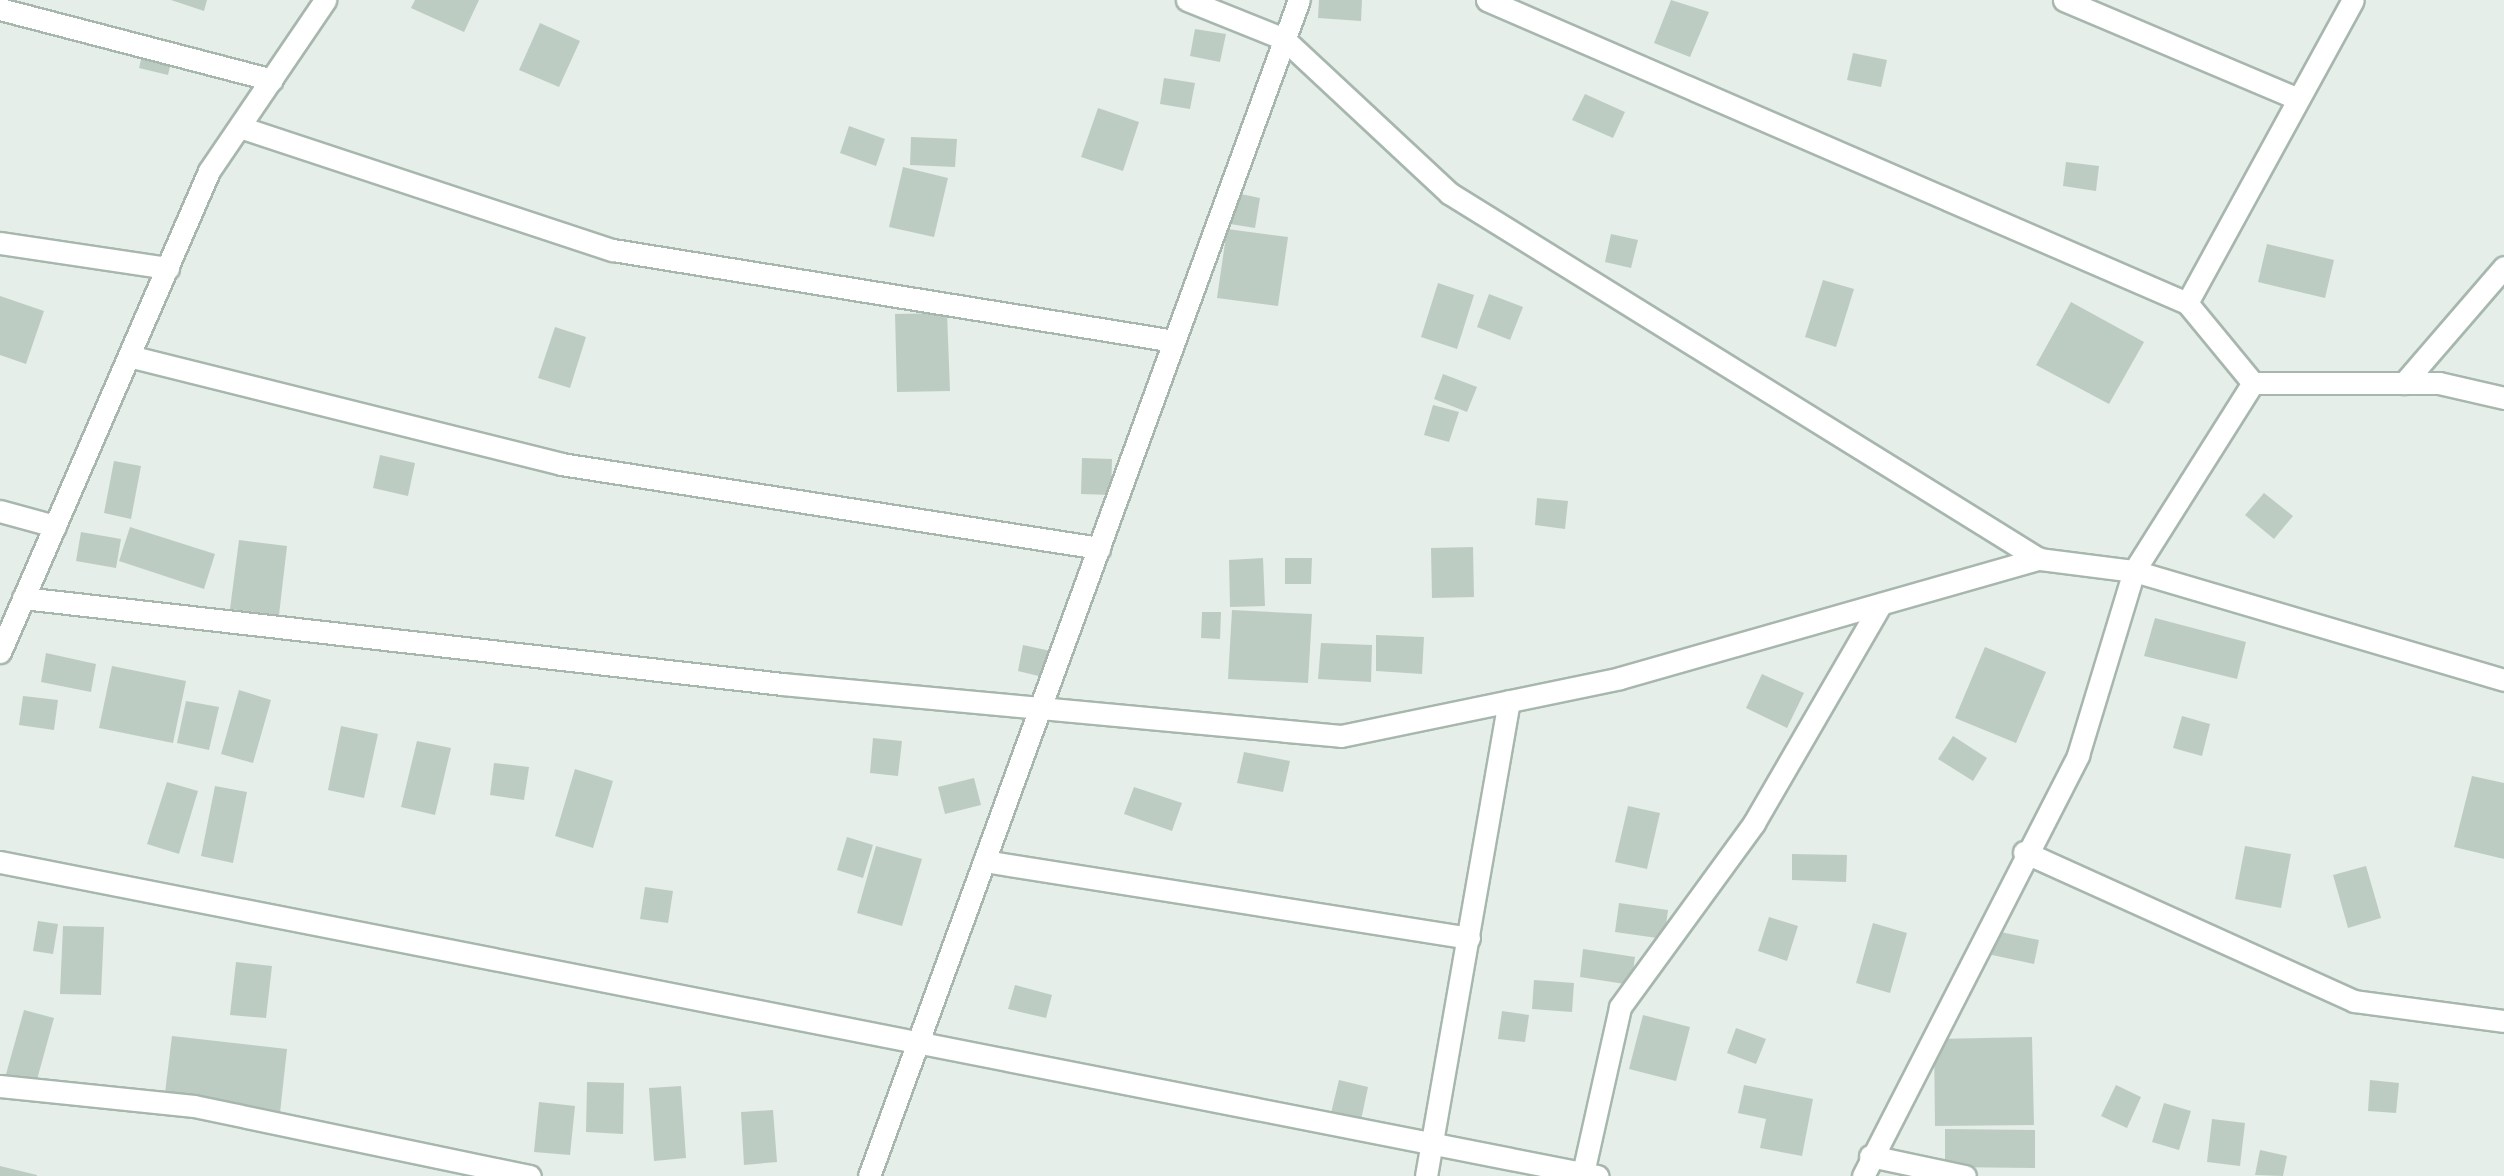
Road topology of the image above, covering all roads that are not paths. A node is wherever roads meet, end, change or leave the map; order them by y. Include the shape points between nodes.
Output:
1 (326, 0) edge
2 (1187, 0) edge
3 (1299, 0) edge
4 (1487, 0) edge
5 (2064, 0) edge
6 (2353, 0) edge
7 (0, 9) edge
8 (1284, 39) junction
9 (272, 80) junction
10 (2298, 99) junction
11 (240, 127) junction
12 (0, 243) edge
13 (2504, 267) edge
14 (168, 268) junction
15 (2187, 303) junction
16 (1174, 341) junction
17 (129, 356) junction
18 (2253, 383) junction
19 (2404, 383) junction
20 (2504, 398) edge
21 (0, 511) edge
22 (55, 526) junction
23 (1099, 548) junction
24 (2039, 559) junction
25 (2134, 571) junction
26 (23, 598) junction
27 (1881, 604) junction
28 (0, 652) edge
29 (2504, 680) edge
30 (1509, 701) junction
31 (2024, 852) junction
32 (0, 862) edge
33 (984, 862) junction
34 (1469, 938) junction
35 (2504, 1021) edge
36 (918, 1043) junction
37 (0, 1086) edge
38 (1434, 1144) junction
39 (1866, 1166) edge
40 (1590, 1175) edge
41 (530, 1176) edge
42 (869, 1176) edge
43 (1426, 1176) edge
44 (1965, 1176) edge

1 - 9 street
2 - 8 street
3 - 8 street
4 - 15 street
5 - 10 street
6 - 10 street
7 - 9 street
8 - 16 street
8 - 24 street via 1449,193
9 - 11 street
10 - 15 street
11 - 14 street via 209,171
11 - 16 street via 613,250
12 - 14 street
13 - 19 street
14 - 17 street
15 - 18 street
16 - 23 street
17 - 22 street
17 - 23 street via 561,464
18 - 19 street
18 - 25 street
19 - 20 street via 2440,383
21 - 22 street
22 - 26 street
23 - 33 street
24 - 25 street
24 - 27 street
25 - 29 street
25 - 31 street via 2078,755
26 - 28 street
26 - 30 street via 782,684 1341,736
27 - 30 street via 1620,678
27 - 40 street via 1754,823 1620,1007
30 - 34 street
31 - 35 street via 2354,1001
31 - 39 street
32 - 36 street
33 - 34 street
33 - 36 street
34 - 38 street
36 - 38 street
36 - 42 street
37 - 41 street via 194,1106
38 - 40 street
38 - 43 street
39 - 44 street

